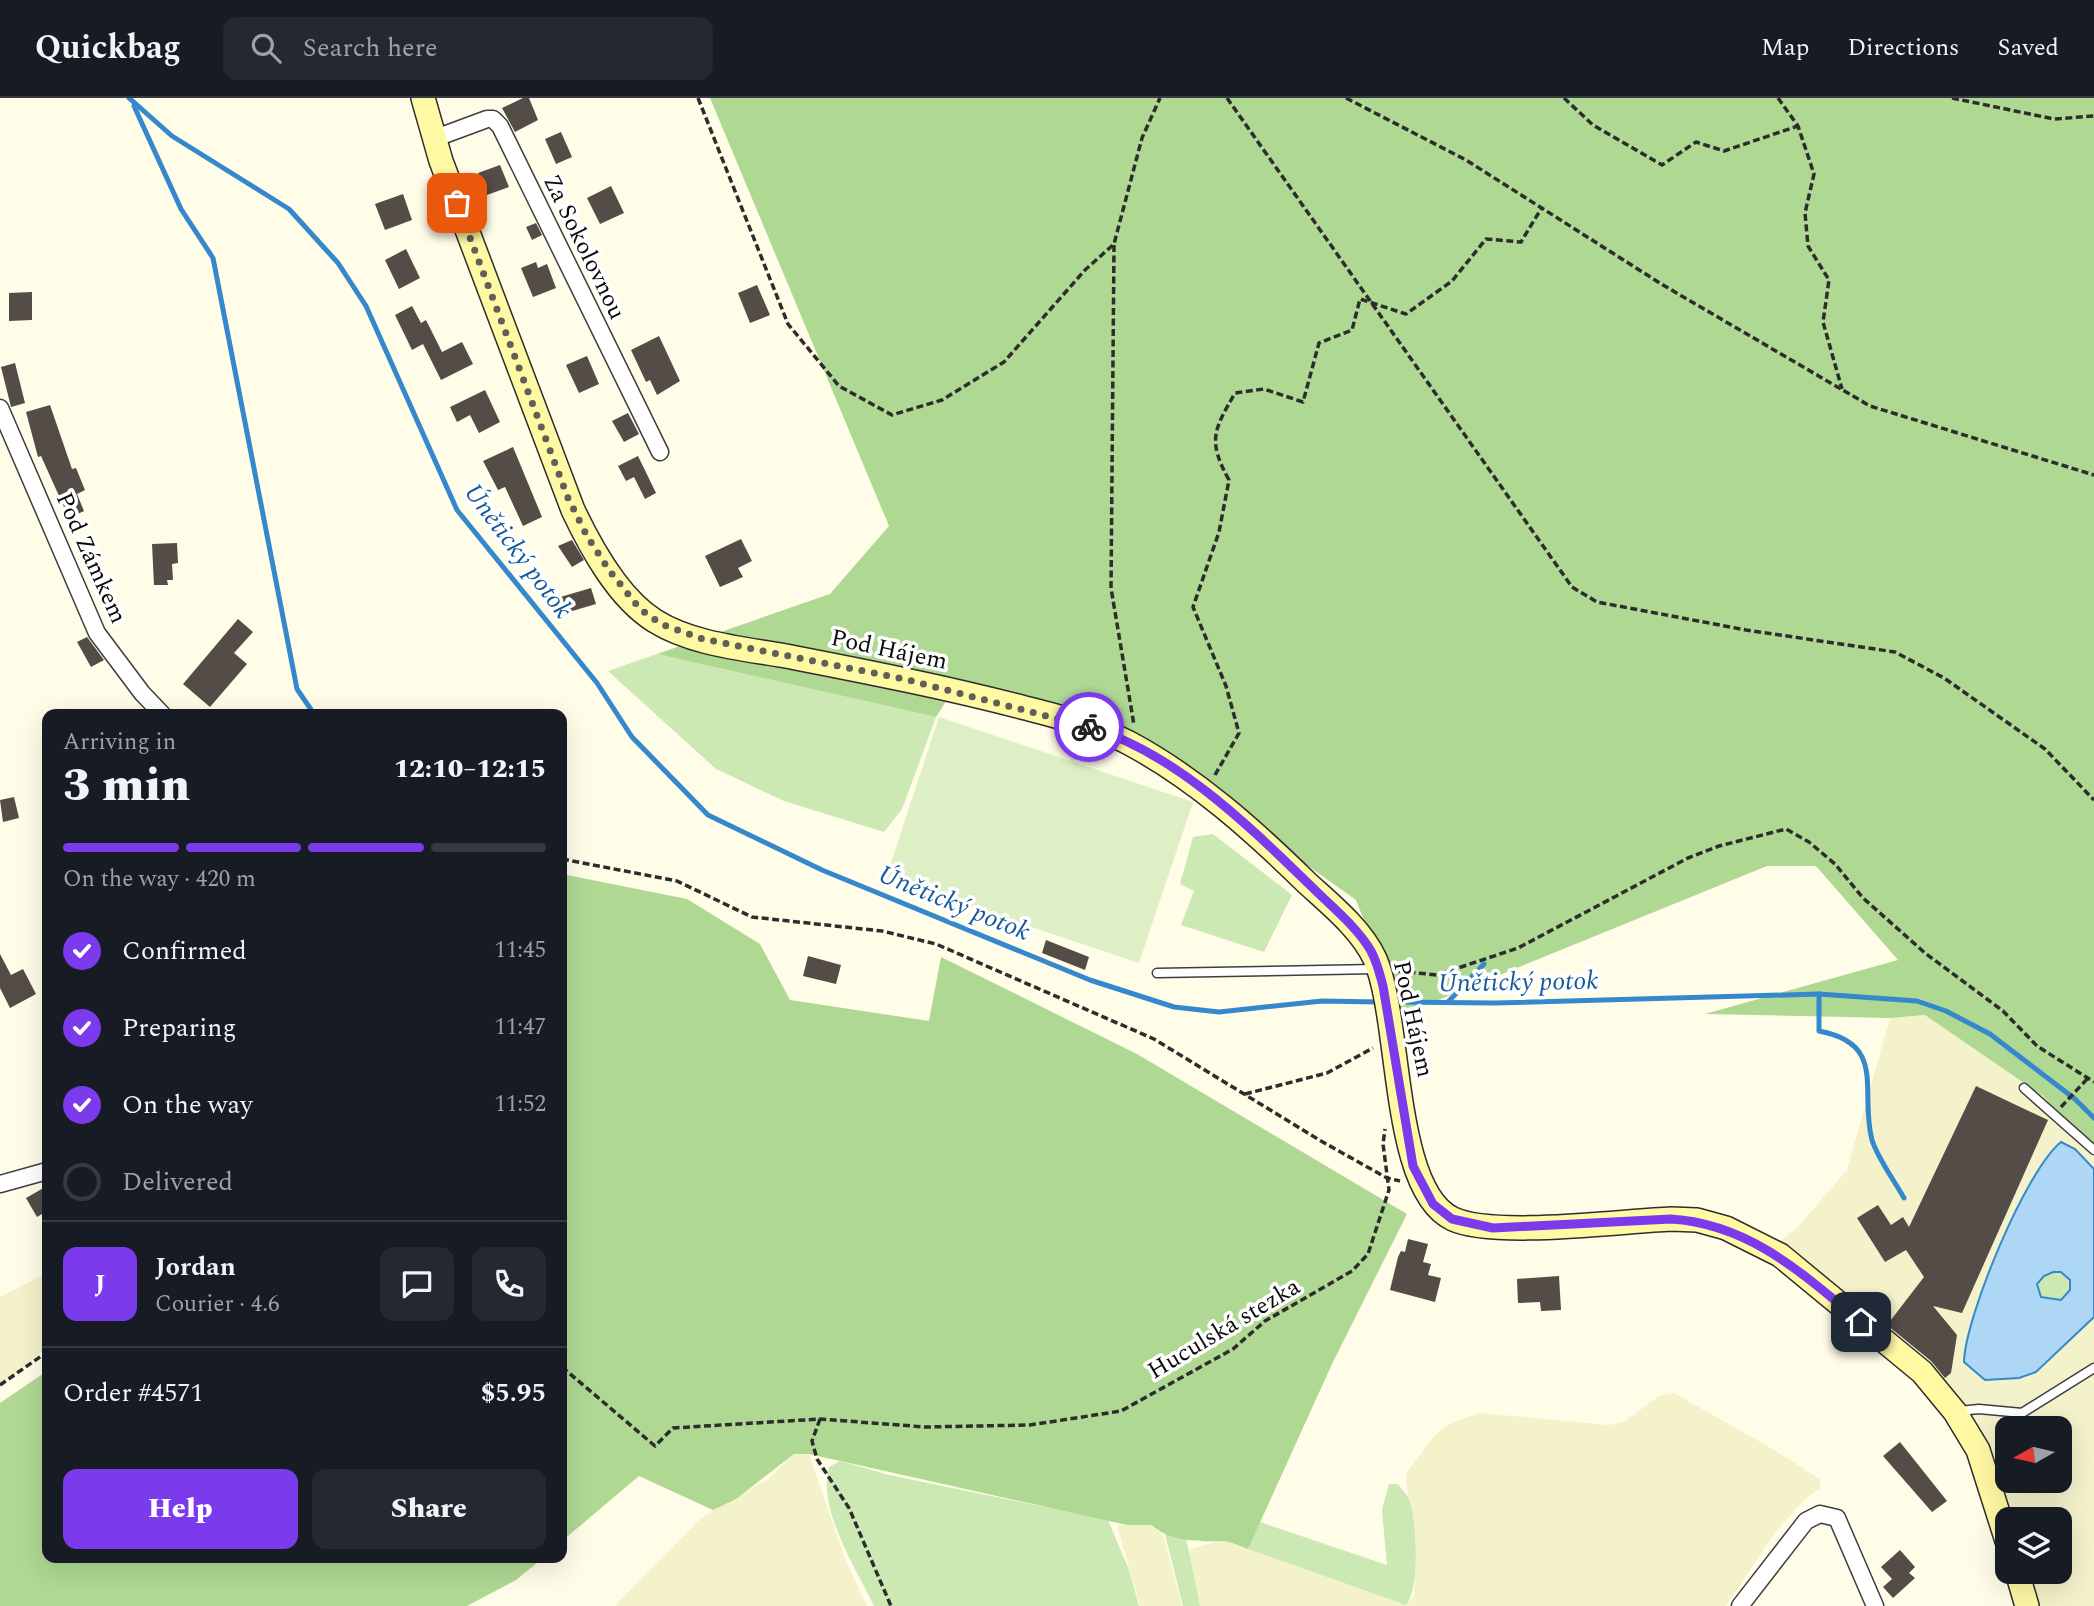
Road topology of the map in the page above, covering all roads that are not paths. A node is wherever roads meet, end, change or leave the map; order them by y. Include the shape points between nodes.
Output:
1 (423, 98) edge
2 (433, 139) junction
3 (0, 408) edge
4 (660, 452) dead end
5 (157, 709) edge
6 (1157, 973) dead end
7 (1384, 975) junction
8 (2024, 1088) dead end
9 (2094, 1150) edge
10 (42, 1172) edge
11 (0, 1184) edge
12 (2094, 1368) edge
13 (1955, 1412) junction
14 (1997, 1507) edge
15 (2021, 1584) edge
16 (1740, 1606) edge
17 (1875, 1606) edge
18 (2027, 1606) edge

1 - 2 street, Pod Hájem
2 - 4 street, Za Sokolovnou via 487,119 500,126
2 - 7 street, Pod Hájem via 573,510 609,570 650,617 677,632 703,639 1027,709 1098,730 1138,748 1205,792 1345,919
3 - 5 street, Pod Zámkem via 97,633
6 - 7 lane
7 - 13 street, Pod Hájem via 1410,1149 1421,1185 1433,1204 1452,1219 1493,1228 1671,1219 1726,1228 1780,1255 1922,1372
8 - 9 lane
10 - 11 street
12 - 13 lane via 2022,1413
13 - 14 street via 1983,1463
15 - 18 street
16 - 17 street via 1806,1521 1820,1514 1837,1518

